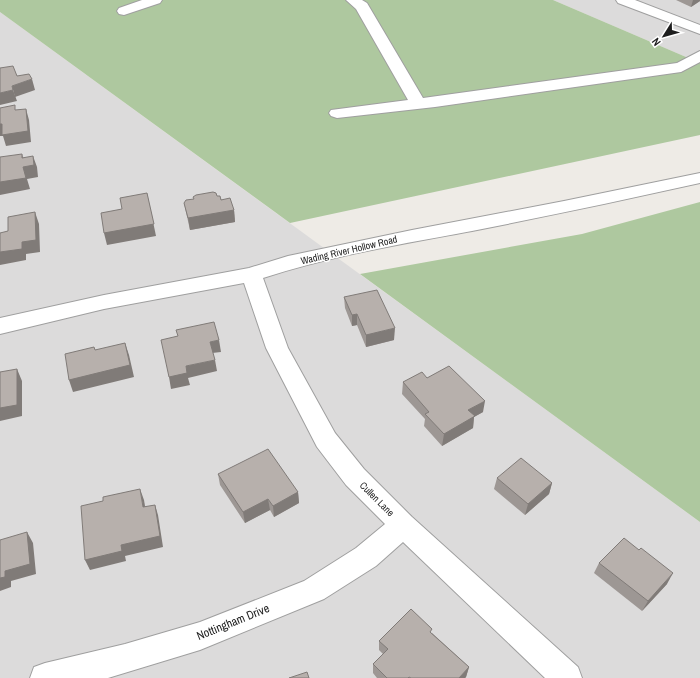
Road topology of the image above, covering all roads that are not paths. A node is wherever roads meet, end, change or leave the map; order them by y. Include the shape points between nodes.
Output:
1 (155, 0) edge
2 (354, 0) edge
3 (623, 0) edge
4 (124, 11) dead end
5 (700, 30) edge
6 (700, 56) edge
7 (418, 104) junction
8 (337, 113) dead end
9 (700, 178) edge
10 (251, 275) junction
11 (0, 326) edge
12 (403, 525) junction
13 (45, 678) edge
14 (567, 678) edge

1 - 4 street
2 - 7 street via 362,6
3 - 5 street
6 - 7 street via 681,67
7 - 8 street
9 - 10 street, Wading River Hollow Road via 412,236 288,263
10 - 11 street, Wading River Hollow Road via 104,302
10 - 12 street, Cullen Lane via 277,348 326,440 355,477
12 - 13 street, Nottingham Drive via 366,557 314,590 200,636 125,659
12 - 14 street, Cullen Lane

